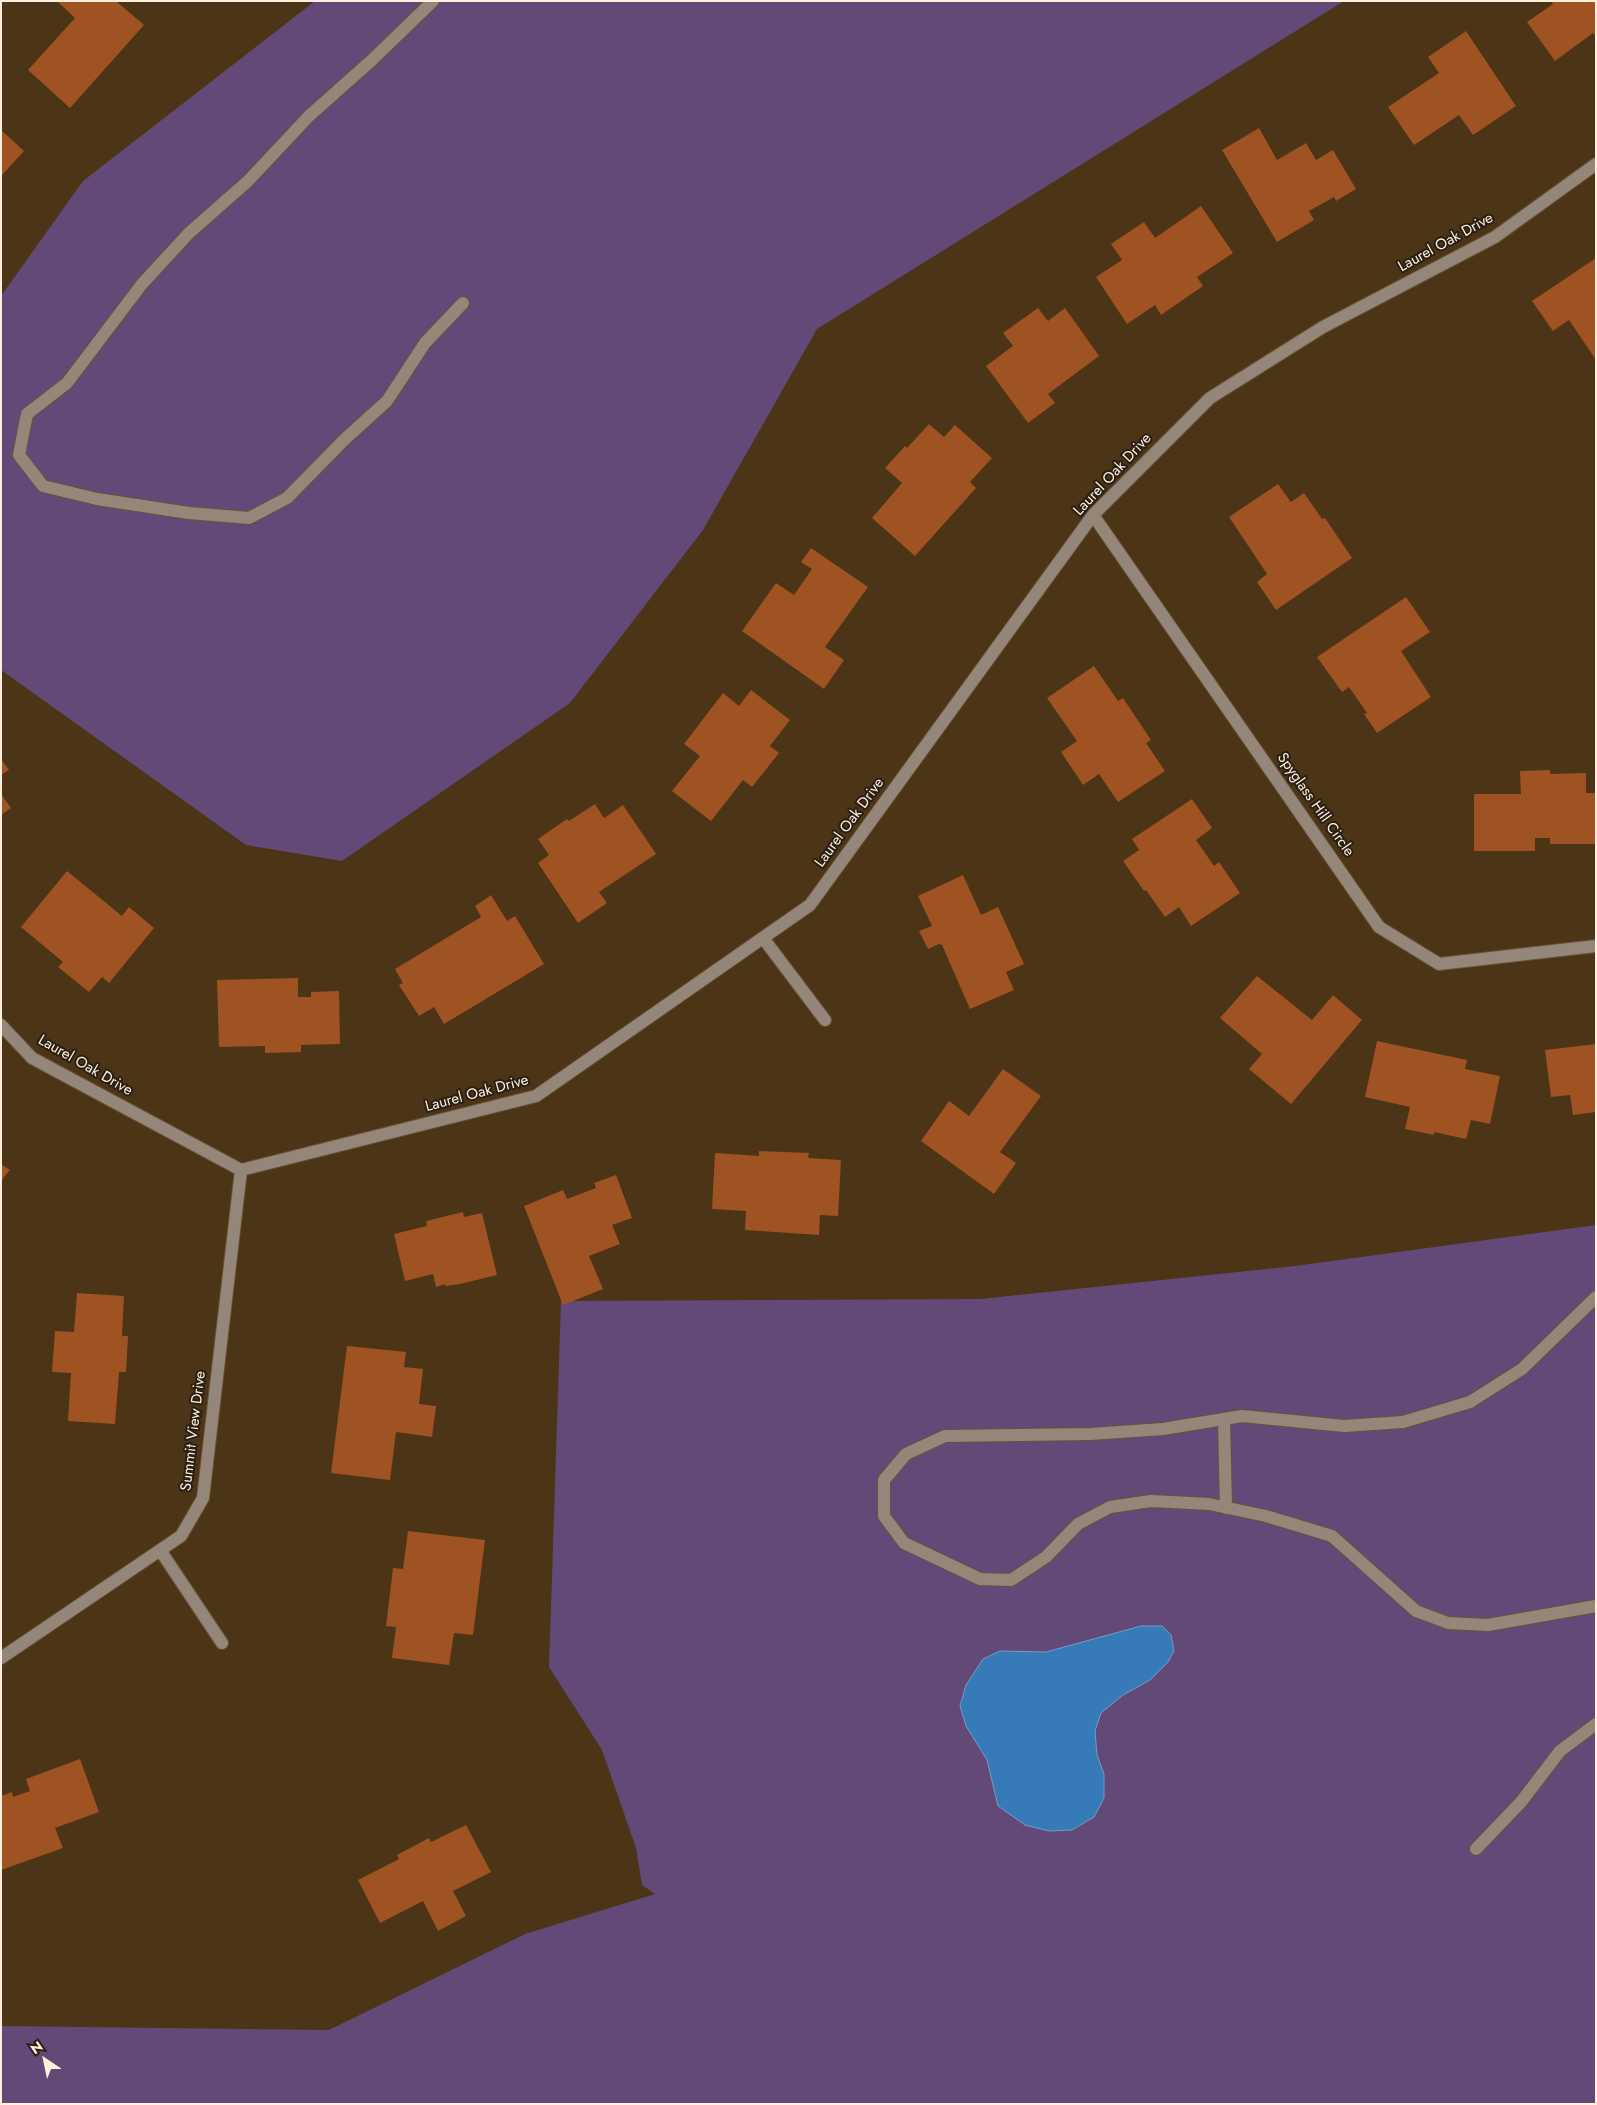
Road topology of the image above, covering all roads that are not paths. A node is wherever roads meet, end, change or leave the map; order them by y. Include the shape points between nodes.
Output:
1 (432, 1) edge
2 (1596, 164) edge
3 (463, 303) dead end
4 (1093, 515) junction
5 (763, 938) junction
6 (1596, 946) edge
7 (825, 1020) dead end
8 (1, 1025) edge
9 (242, 1170) junction
10 (1596, 1297) edge
11 (1224, 1419) junction
12 (1226, 1508) junction
13 (160, 1550) junction
14 (1596, 1606) edge
15 (222, 1643) dead end
16 (1, 1658) edge
17 (1596, 1724) edge
18 (1476, 1848) dead end

1 - 3 street via 310,116 248,181 188,233 142,284 67,384 27,414 19,455 43,486 97,499 249,518 287,498 387,401 424,343
2 - 4 street, Laurel Oak Drive via 1495,237 1323,327 1210,398
4 - 5 street, Laurel Oak Drive via 810,905
4 - 6 street, Spyglass Hill Circle via 1379,927 1439,964
5 - 7 street
5 - 9 street, Laurel Oak Drive via 536,1096
8 - 9 street, Laurel Oak Drive via 32,1058
9 - 13 street, Summit View Drive via 203,1498 181,1536
10 - 11 street via 1522,1369 1470,1402 1403,1422 1354,1426 1242,1416
11 - 12 street
11 - 12 street via 1163,1429 1099,1433 945,1436 906,1454 884,1480 884,1516 904,1543 980,1579 1011,1580 1046,1557 1078,1524 1110,1507 1151,1501
12 - 14 street via 1332,1536 1416,1611 1448,1622 1488,1625
13 - 15 street
13 - 16 street, Summit View Drive
17 - 18 street via 1560,1751 1521,1802

